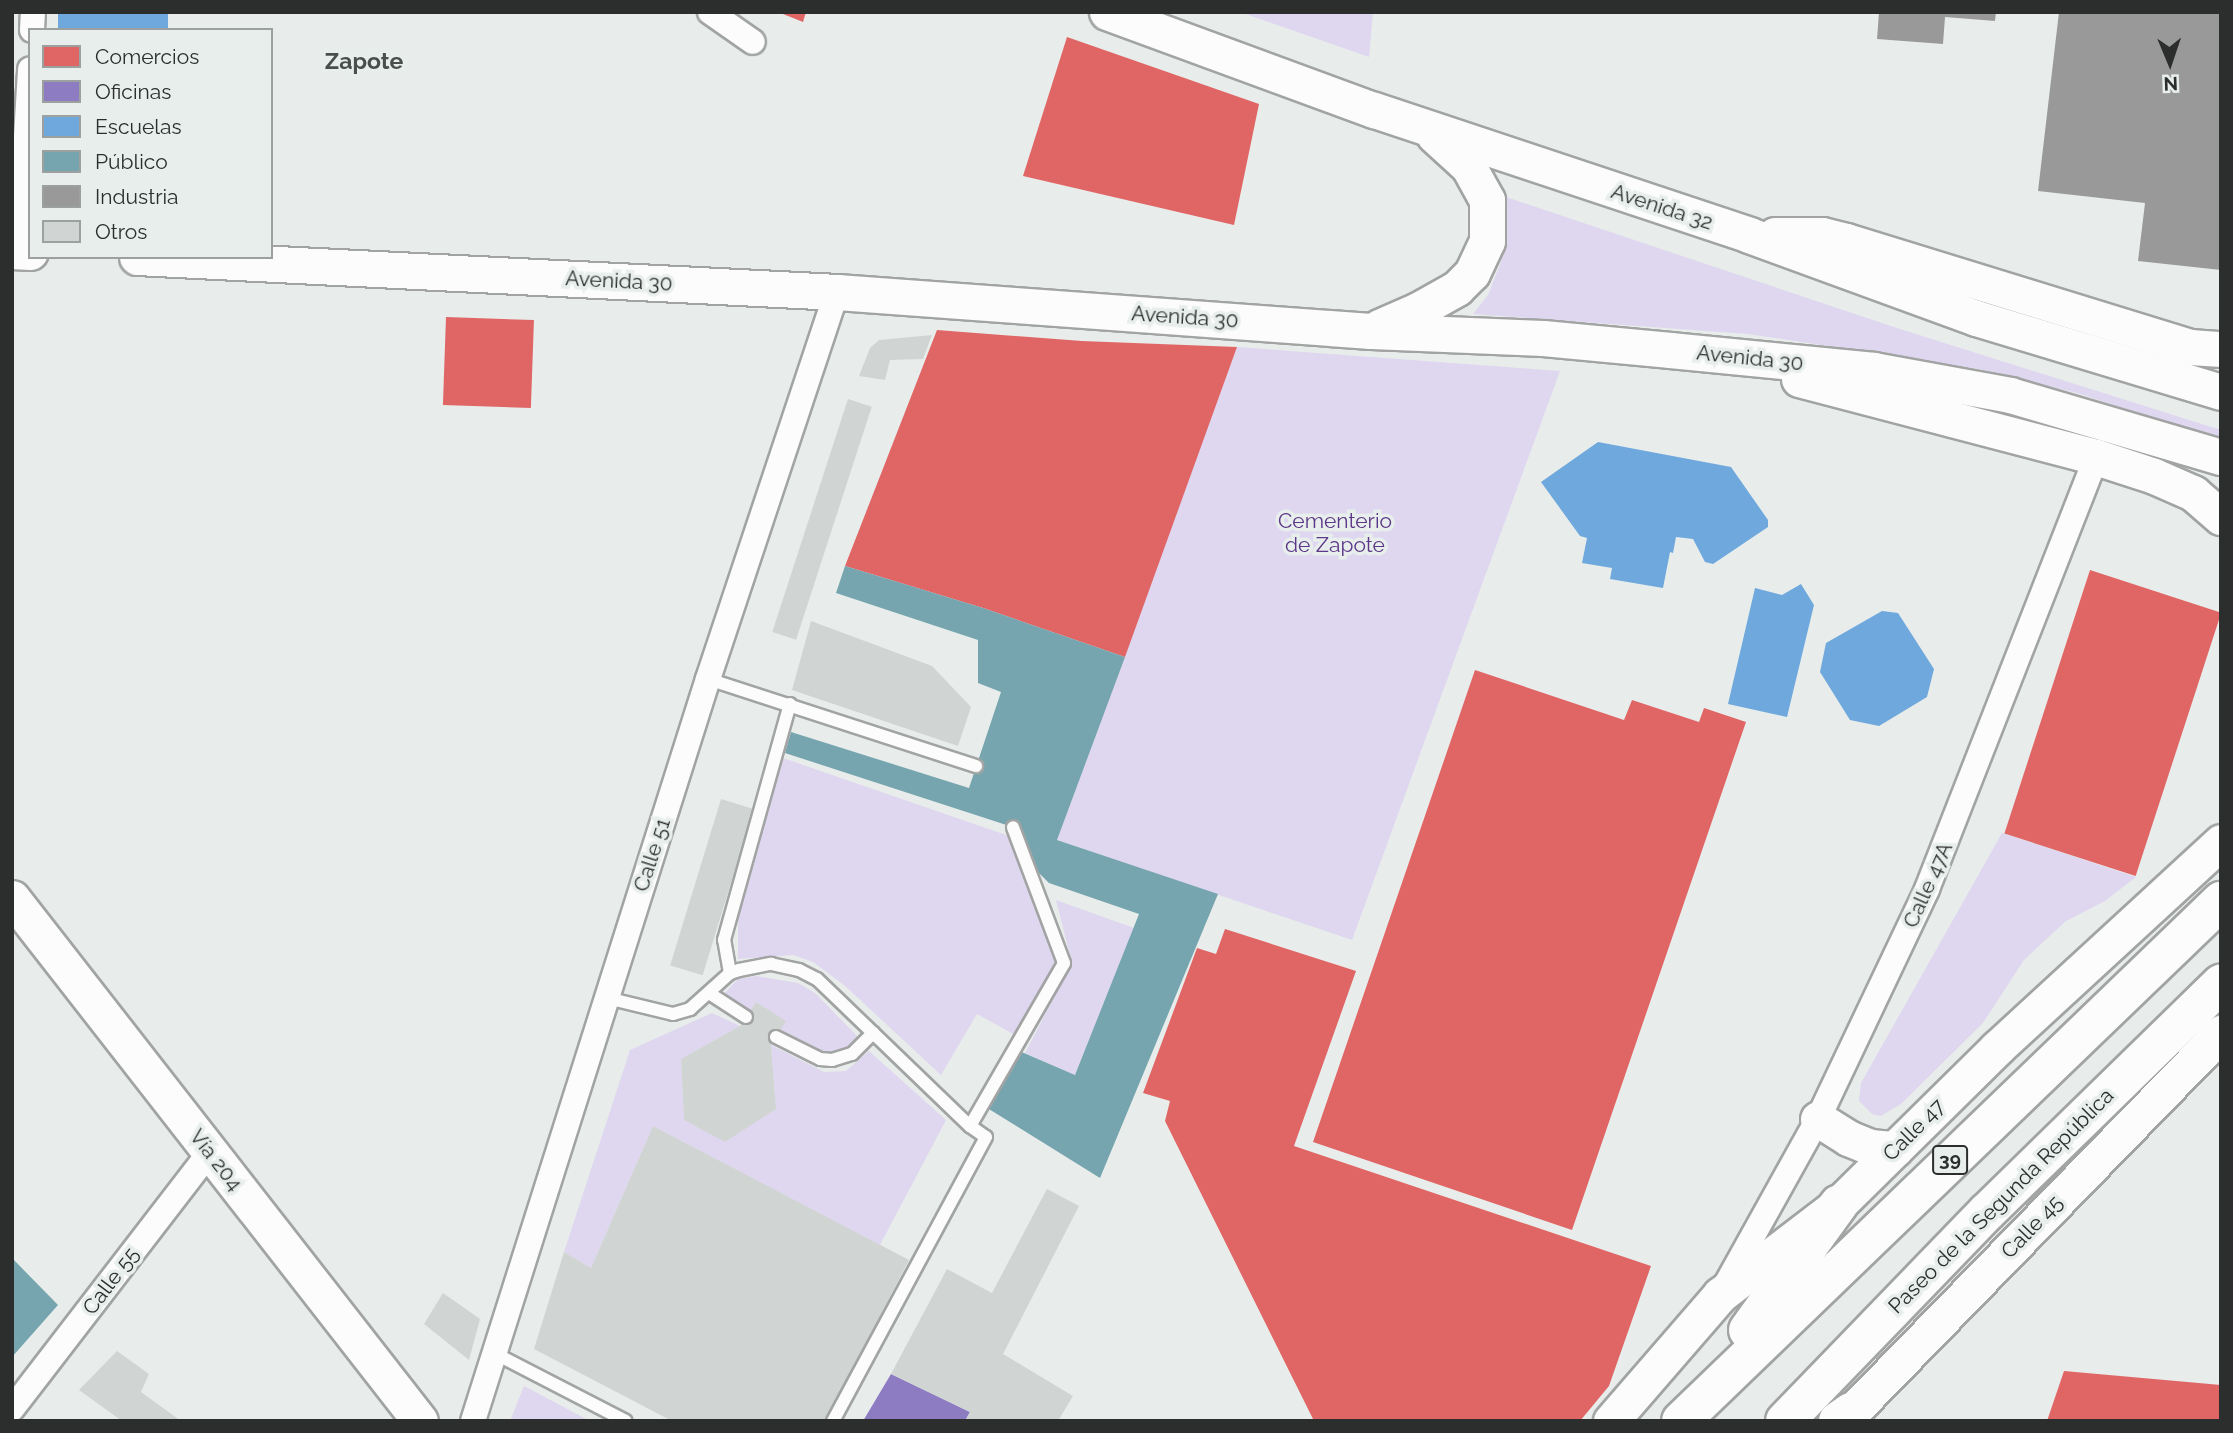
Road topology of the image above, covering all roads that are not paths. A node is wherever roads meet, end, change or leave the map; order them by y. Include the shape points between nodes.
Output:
1 (710, 12) edge
2 (1107, 12) edge
3 (753, 42) dead end
4 (28, 106) edge
5 (1424, 126) junction
6 (1749, 235) junction
7 (20, 252) edge
8 (177, 259) edge
9 (837, 292) junction
10 (1371, 331) junction
11 (2221, 349) edge
12 (1748, 358) junction
13 (2221, 392) edge
14 (2096, 457) junction
15 (2221, 457) edge
16 (2221, 517) edge
17 (708, 679) junction
18 (790, 704) junction
19 (976, 765) dead end
20 (1013, 827) dead end
21 (2221, 842) edge
22 (12, 898) edge
23 (2221, 901) edge
24 (730, 973) junction
25 (2221, 984) edge
26 (709, 993) junction
27 (607, 998) junction
28 (746, 1017) dead end
29 (873, 1033) junction
30 (2221, 1033) edge
31 (776, 1037) dead end
32 (1818, 1119) junction
33 (970, 1126) junction
34 (1895, 1149) junction
35 (210, 1152) junction
36 (1839, 1204) junction
37 (1720, 1295) junction
38 (494, 1353) junction
39 (13, 1406) edge
40 (1685, 1415) edge
41 (1844, 1418) edge
42 (420, 1421) edge
43 (473, 1421) edge
44 (626, 1421) edge
45 (833, 1421) edge
46 (1611, 1421) edge
47 (1785, 1421) edge

1 - 3 street
2 - 5 main road, Avenida 32
4 - 7 street
5 - 6 main road, Avenida 32
5 - 10 main road via 1478,181 1487,200 1487,241 1472,273 1457,288
6 - 11 main road via 1835,238 2190,347
6 - 13 main road, Avenida 32 via 1976,318
8 - 9 main road, Avenida 30
9 - 10 main road, Avenida 30
9 - 17 street, Calle 51
10 - 12 main road, Avenida 30 via 1543,338
12 - 14 main road via 1776,372
12 - 15 main road, Avenida 30 via 1874,370 2010,395
14 - 16 main road via 2193,494
14 - 32 street, Calle 47A via 1927,890
17 - 18 lane
17 - 27 street, Calle 51
18 - 19 lane
18 - 24 lane via 724,940
20 - 33 lane via 1064,963
21 - 34 main road, Calle 47 via 1997,1048
22 - 35 main road, Vía 204
23 - 40 highway, 39
24 - 26 lane
24 - 29 lane via 771,964 799,970 817,979
25 - 47 highway, Paseo de la Segunda República via 1978,1222
26 - 27 lane via 690,1009 673,1014
26 - 28 lane
27 - 38 street, Calle 51
29 - 31 lane via 852,1054 832,1060 820,1059
29 - 33 lane
30 - 41 main road, Calle 45
32 - 34 main road via 1870,1147
32 - 37 street, Calle 47A
33 - 45 lane via 986,1136
34 - 36 main road, Calle 47
35 - 39 street, Calle 55
35 - 42 main road, Vía 204
36 - 37 main road, Calle 47
36 - 40 highway
37 - 46 main road, Calle 47
38 - 43 street, Calle 51
38 - 44 lane

